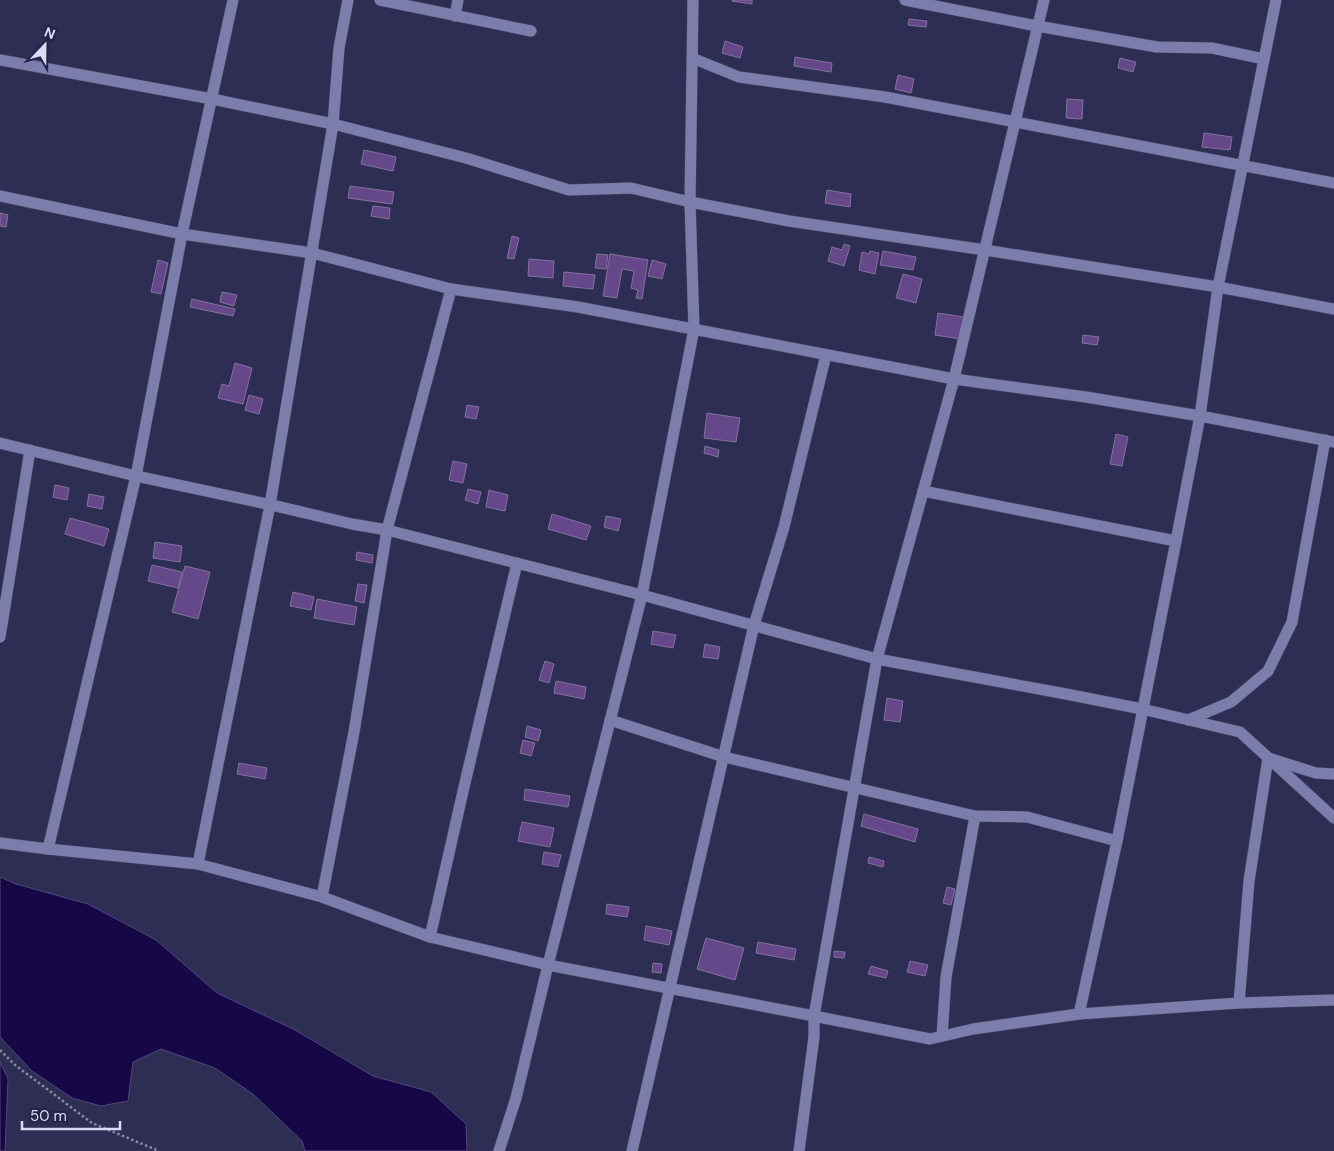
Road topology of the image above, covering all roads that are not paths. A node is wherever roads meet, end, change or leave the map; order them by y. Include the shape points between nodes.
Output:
1 (233, 0) edge
2 (348, 0) edge
3 (380, 0) edge
4 (458, 0) edge
5 (692, 0) edge
6 (905, 0) edge
7 (1044, 0) edge
8 (1276, 0) edge
9 (455, 16) junction
10 (1037, 26) junction
11 (531, 31) dead end
12 (692, 58) junction
13 (1264, 59) junction
14 (0, 60) edge
15 (212, 99) junction
16 (1015, 122) junction
17 (333, 124) junction
18 (1242, 166) junction
19 (1334, 183) edge
20 (0, 196) edge
21 (690, 202) junction
22 (182, 234) junction
23 (986, 250) junction
24 (312, 253) junction
25 (1218, 287) junction
26 (451, 289) junction
27 (1334, 309) edge
28 (694, 329) junction
29 (826, 355) junction
30 (954, 379) junction
31 (1200, 416) junction
32 (1329, 441) edge
33 (0, 442) edge
34 (30, 450) junction
35 (136, 476) junction
36 (923, 491) junction
37 (270, 505) junction
38 (387, 530) junction
39 (1176, 542) junction
40 (517, 564) junction
41 (642, 595) junction
42 (754, 625) junction
43 (0, 637) edge
44 (877, 659) junction
45 (1142, 709) junction
46 (610, 720) junction
47 (1188, 720) junction
48 (724, 756) junction
49 (1268, 758) junction
50 (1334, 774) edge
51 (854, 787) junction
52 (975, 816) junction
53 (1334, 818) edge
54 (1117, 841) junction
55 (0, 843) edge
56 (48, 849) junction
57 (198, 864) junction
58 (322, 897) junction
59 (430, 937) junction
60 (548, 965) junction
61 (671, 988) junction
62 (1334, 1000) edge
63 (1239, 1003) junction
64 (1079, 1014) junction
65 (814, 1016) junction
66 (942, 1036) junction
67 (499, 1151) edge
68 (632, 1151) edge
69 (799, 1151) edge

1 - 15 street
2 - 17 street via 339,48
3 - 9 street
4 - 9 street
5 - 12 street
6 - 10 street
7 - 10 street
8 - 13 street
9 - 11 street
10 - 13 street via 1157,46 1212,48
10 - 16 street
12 - 16 street via 739,77 885,97
12 - 21 street
13 - 18 street
14 - 15 street
15 - 17 street
15 - 22 street
16 - 18 street
16 - 23 street
17 - 21 street via 466,158 569,190 631,188
17 - 24 street
18 - 19 street
18 - 25 street
20 - 22 street
21 - 23 street via 789,221
21 - 28 street
22 - 24 street
22 - 35 street
23 - 25 street
23 - 30 street
24 - 26 street
24 - 37 street
25 - 27 street
25 - 31 street
26 - 28 street via 578,307
26 - 38 street
28 - 29 street
28 - 41 street
29 - 30 street
29 - 42 street via 784,527
30 - 31 street
30 - 36 street
31 - 32 street
31 - 39 street
32 - 47 street via 1292,622 1268,671 1231,702
33 - 34 street
34 - 35 street
34 - 43 street
35 - 37 street
35 - 56 street
36 - 39 street
36 - 44 street
37 - 38 street
37 - 57 street
38 - 40 street
38 - 58 street via 354,732
39 - 45 street
40 - 41 street
40 - 59 street
41 - 42 street
41 - 46 street
42 - 44 street
42 - 48 street
44 - 45 street
44 - 51 street
45 - 47 street
45 - 54 street
46 - 48 street
46 - 60 street
47 - 49 street via 1240,732
48 - 51 street
48 - 61 street
49 - 50 street via 1316,773
49 - 53 street
49 - 63 street via 1249,881
51 - 52 street
51 - 65 street
52 - 54 street via 1027,817
52 - 66 street via 946,977
54 - 64 street
55 - 56 street
56 - 57 street
57 - 58 street
58 - 59 street
59 - 60 street
60 - 61 street
60 - 67 street via 516,1098
61 - 65 street
61 - 68 street
62 - 63 street
63 - 64 street
64 - 66 street
65 - 66 street via 930,1039
65 - 69 street

